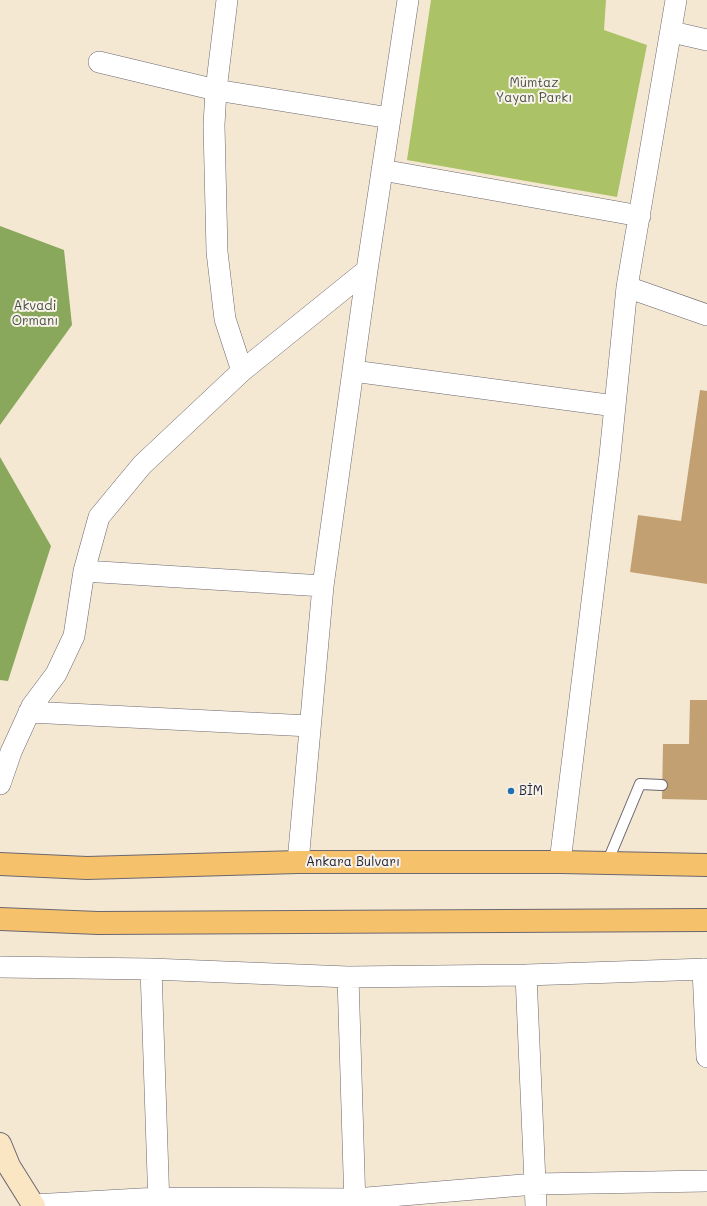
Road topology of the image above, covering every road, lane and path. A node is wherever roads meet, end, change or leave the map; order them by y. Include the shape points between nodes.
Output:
1 (227, 0) edge
2 (408, 0) edge
3 (676, 0) edge
4 (672, 32) junction
5 (707, 40) edge
6 (98, 62) dead end
7 (216, 90) junction
8 (390, 118) junction
9 (382, 170) junction
10 (640, 216) junction
11 (366, 270) junction
12 (627, 287) junction
13 (707, 315) edge
14 (353, 371) junction
15 (242, 372) junction
16 (615, 406) junction
17 (84, 571) junction
18 (323, 586) junction
19 (29, 712) junction
20 (310, 726) junction
21 (0, 784) edge
22 (662, 785) dead end
23 (298, 862) junction
24 (560, 862) junction
25 (607, 863) junction
26 (0, 864) edge
27 (707, 865) edge
28 (0, 919) edge
29 (707, 920) edge
30 (0, 967) edge
31 (151, 969) junction
32 (705, 969) edge
33 (526, 975) junction
34 (348, 977) junction
35 (707, 1057) edge
36 (0, 1144) edge
37 (707, 1181) edge
38 (535, 1184) junction
39 (158, 1202) edge
40 (355, 1202) edge
41 (34, 1206) edge
42 (536, 1206) edge

1 - 7 street
2 - 8 street
3 - 4 street
4 - 5 street
4 - 10 street
6 - 7 street
7 - 8 street
7 - 15 street via 214,126 217,252 225,319
8 - 9 street
9 - 10 street
9 - 11 street
10 - 12 street
11 - 14 street
11 - 15 street
12 - 13 street
12 - 16 street
14 - 16 street
14 - 18 street
15 - 17 street via 142,465 99,516
16 - 24 street
17 - 18 street
17 - 19 street via 74,636 56,674
18 - 20 street
19 - 20 street
19 - 21 street
20 - 23 street
22 - 25 lane via 640,784
23 - 24 main road, Ankara Bulvarı
23 - 26 main road, Ankara Bulvarı via 88,868
24 - 25 main road, Ankara Bulvarı
25 - 27 main road, Ankara Bulvarı
28 - 29 main road via 98,923
30 - 31 street
31 - 34 street
31 - 39 street
32 - 33 street
32 - 35 street
33 - 34 street
33 - 38 street
34 - 40 street
36 - 41 street via 9,1166
37 - 38 street
38 - 40 street
38 - 42 street
39 - 40 street
39 - 41 street

